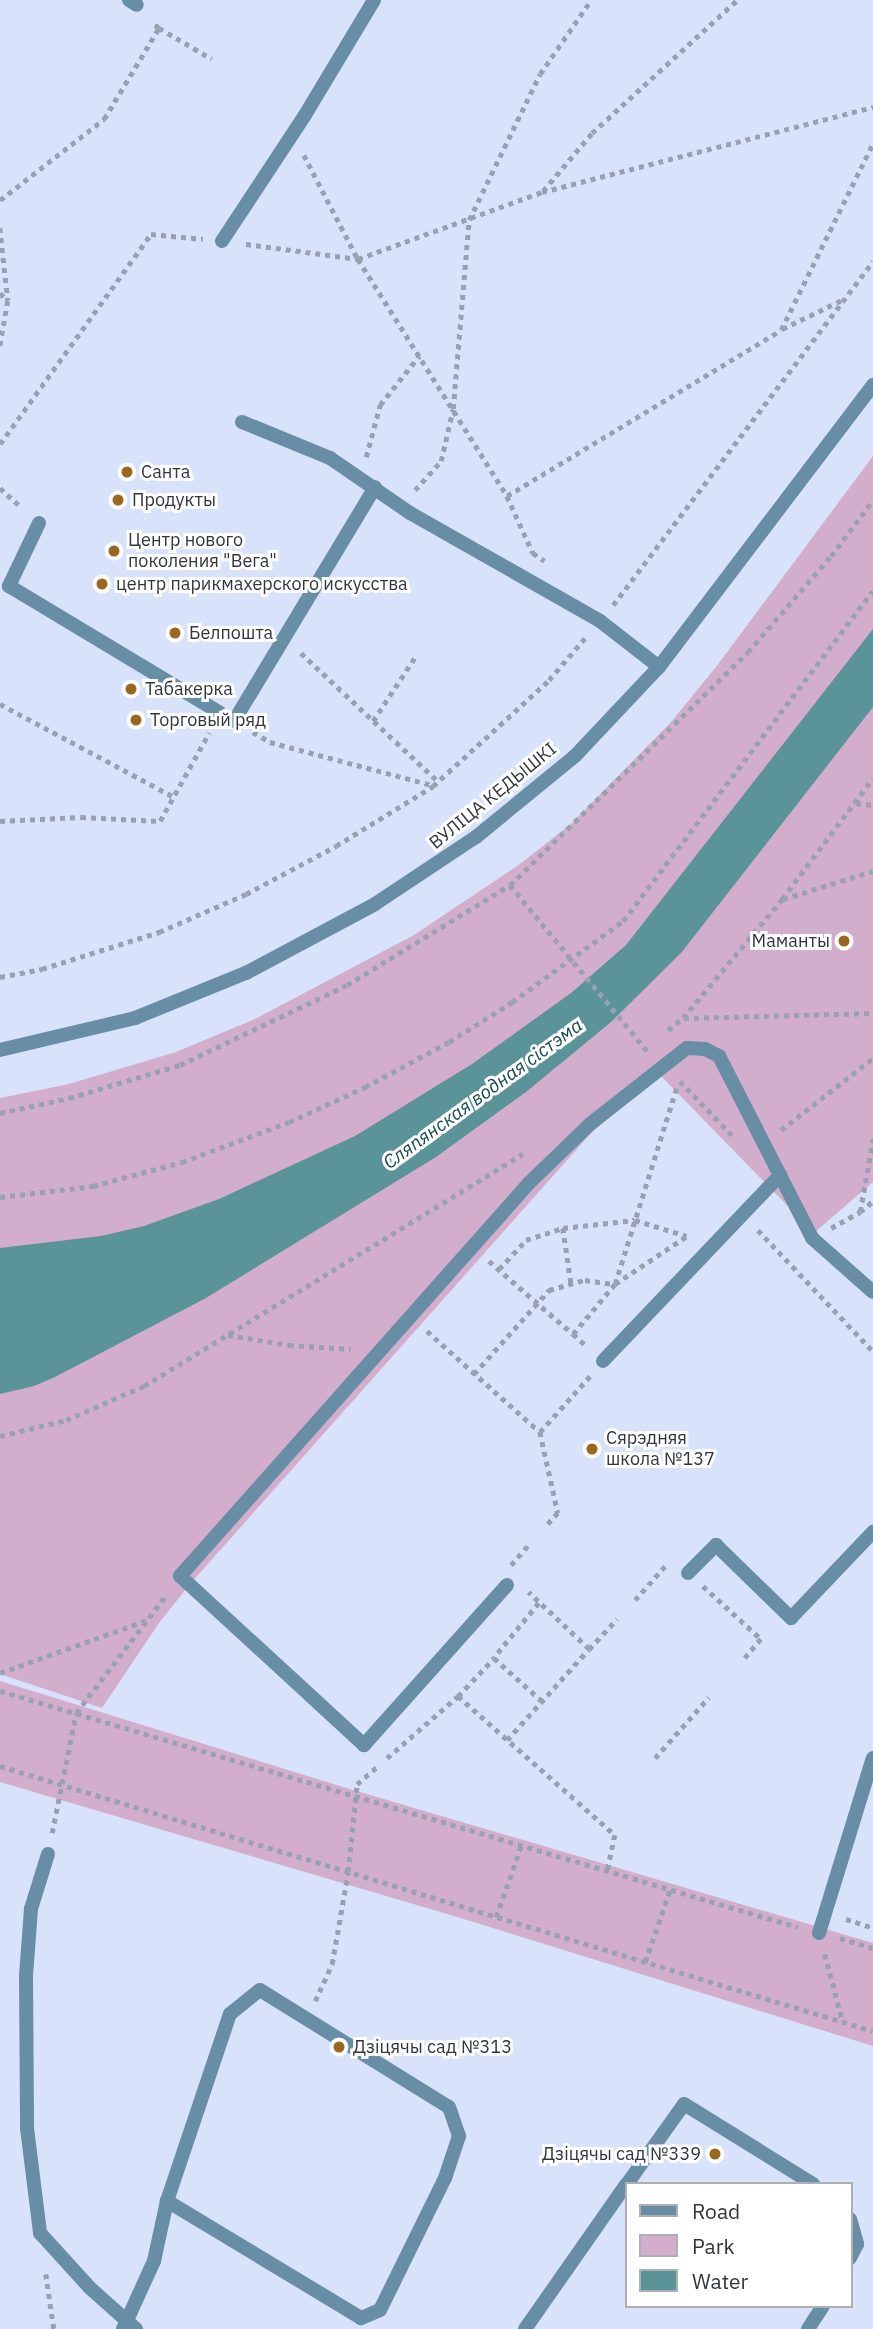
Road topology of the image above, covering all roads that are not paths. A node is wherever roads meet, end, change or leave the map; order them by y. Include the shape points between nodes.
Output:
1 (374, 0) edge
2 (222, 241) road end
3 (873, 385) edge
4 (242, 422) dead end
5 (375, 487) junction
6 (39, 523) road end
7 (659, 667) junction
8 (0, 1050) edge
9 (780, 1175) junction
10 (873, 1292) edge
11 (603, 1361) road end
12 (873, 1532) edge
13 (688, 1573) road end
14 (511, 1581) road end
15 (873, 1758) edge
16 (48, 1854) road end
17 (819, 1933) road end
18 (629, 2182) edge
19 (810, 2182) edge
20 (624, 2189) edge
21 (167, 2202) junction
22 (852, 2226) edge
23 (852, 2254) edge
24 (822, 2308) edge
25 (128, 2326) edge
26 (525, 2329) edge
27 (808, 2329) edge

1 - 2 street
3 - 7 street, ВУЛІЦА КЕДЫШКІ
4 - 5 street via 330,458
5 - 6 street via 234,721 9,586
5 - 7 street via 410,513 600,621
7 - 8 street, ВУЛІЦА КЕДЫШКІ via 584,747 538,788 467,844 376,904 257,968 186,999 101,1027
9 - 10 street via 812,1238
9 - 11 street
9 - 14 street via 719,1056 687,1048 590,1124 529,1183 180,1576 364,1745
12 - 13 street via 791,1618 716,1545
15 - 17 street
16 - 25 street via 31,1909 26,1976 27,2128 40,2233
18 - 19 street via 684,2104
20 - 26 street
21 - 21 street via 230,2014 260,1990 449,2107 459,2136 445,2178 380,2310 361,2318
21 - 25 street via 154,2261
22 - 23 street via 857,2244
24 - 27 street

